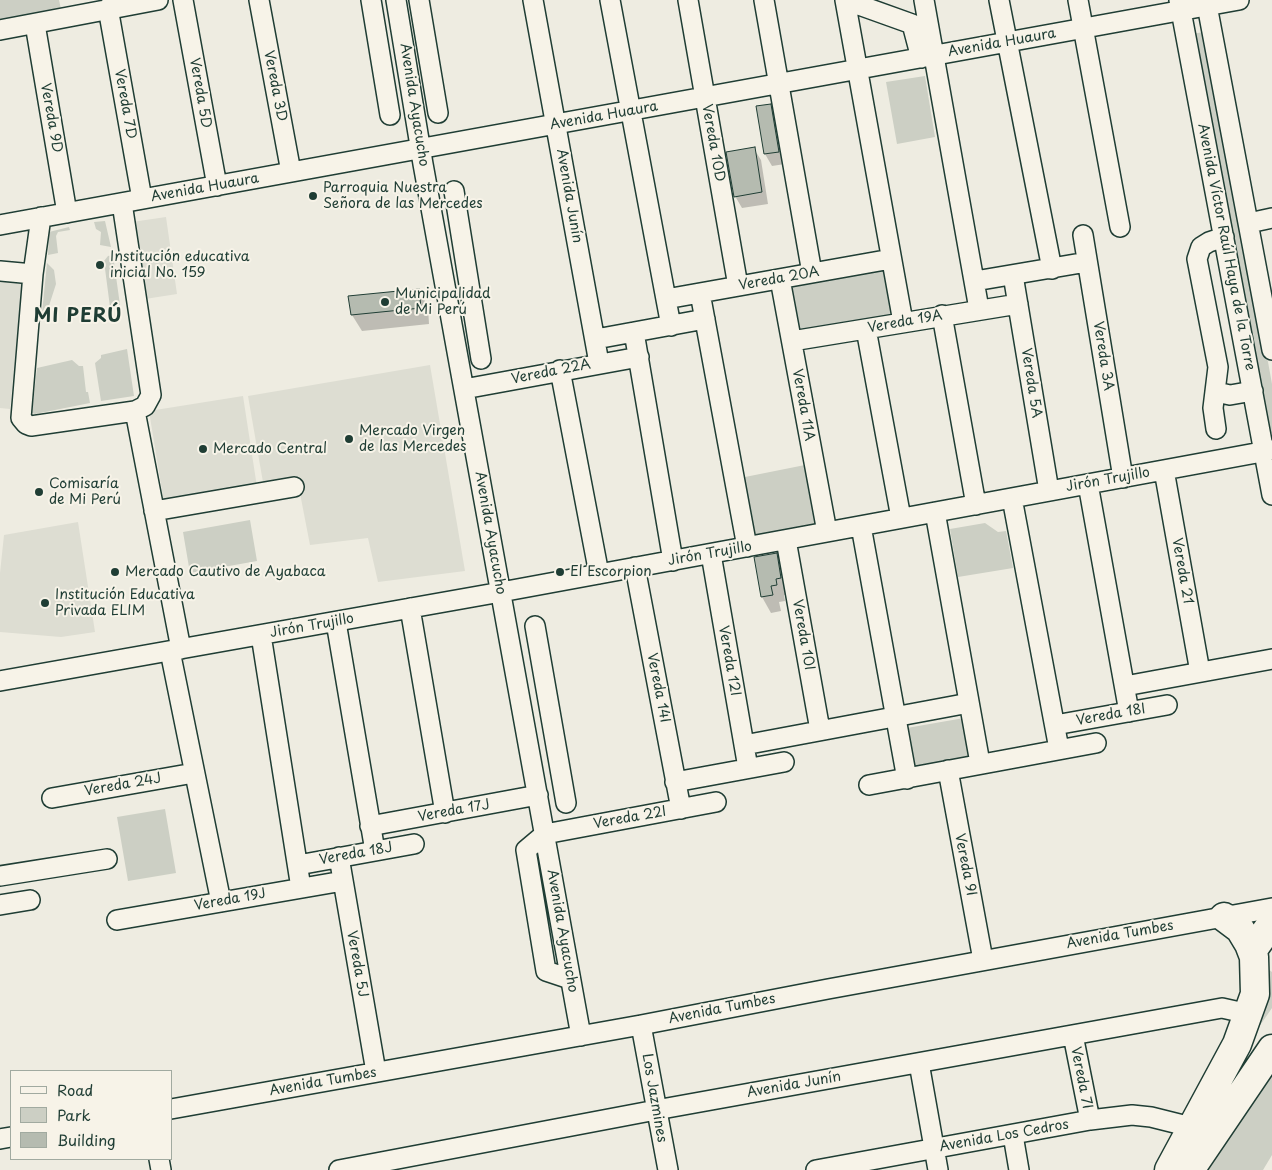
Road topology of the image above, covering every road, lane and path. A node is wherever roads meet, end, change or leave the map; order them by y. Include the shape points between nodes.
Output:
1 (183, 0) edge
2 (259, 0) edge
3 (370, 0) edge
4 (396, 0) edge
5 (419, 0) edge
6 (533, 0) edge
7 (610, 0) edge
8 (688, 0) edge
9 (764, 0) edge
10 (845, 0) edge
11 (924, 0) edge
12 (1000, 0) edge
13 (1078, 0) edge
14 (1239, 0) edge
15 (149, 1) edge
16 (1207, 3) edge
17 (1180, 5) edge
18 (66, 8) edge
19 (108, 8) junction
20 (35, 24) junction
21 (1083, 29) junction
22 (0, 30) edge
23 (1007, 42) junction
24 (928, 57) junction
25 (857, 70) junction
26 (432, 76) junction
27 (778, 84) junction
28 (385, 88) junction
29 (412, 90) junction
30 (705, 97) junction
31 (630, 111) junction
32 (438, 113) dead end
33 (390, 115) dead end
34 (556, 124) junction
35 (421, 149) junction
36 (291, 172) junction
37 (217, 186) junction
38 (454, 191) dead end
39 (142, 199) junction
40 (122, 203) junction
41 (67, 213) junction
42 (433, 214) junction
43 (41, 217) junction
44 (459, 218) junction
45 (1272, 218) edge
46 (1249, 223) junction
47 (0, 225) edge
48 (1120, 227) dead end
49 (1083, 235) dead end
50 (1224, 238) junction
51 (891, 259) junction
52 (1087, 262) junction
53 (1052, 269) junction
54 (0, 271) edge
55 (812, 273) junction
56 (33, 274) junction
57 (1013, 275) junction
58 (780, 279) junction
59 (975, 281) junction
60 (738, 286) junction
61 (700, 293) junction
62 (666, 299) junction
63 (1018, 304) junction
64 (979, 310) junction
65 (942, 315) junction
66 (705, 319) junction
67 (902, 322) junction
68 (671, 326) junction
69 (477, 328) junction
70 (866, 329) junction
71 (634, 332) junction
72 (596, 339) junction
73 (792, 341) junction
74 (456, 343) junction
75 (1272, 350) edge
76 (638, 356) junction
77 (481, 359) dead end
78 (600, 363) junction
79 (560, 370) junction
80 (464, 389) junction
81 (1216, 392) junction
82 (1253, 392) junction
83 (135, 410) junction
84 (1216, 429) dead end
85 (1268, 451) edge
86 (1164, 470) junction
87 (1123, 478) junction
88 (1088, 484) junction
89 (294, 487) dead end
90 (1049, 491) junction
91 (1272, 495) edge
92 (1012, 498) junction
93 (976, 505) junction
94 (154, 511) junction
95 (935, 512) junction
96 (901, 518) junction
97 (861, 526) junction
98 (827, 532) junction
99 (786, 540) junction
100 (747, 547) junction
101 (710, 554) junction
102 (673, 560) junction
103 (635, 567) junction
104 (599, 574) junction
105 (501, 592) junction
106 (410, 608) junction
107 (336, 622) junction
108 (535, 626) dead end
109 (260, 635) junction
110 (510, 649) junction
111 (175, 650) junction
112 (539, 652) junction
113 (1272, 660) edge
114 (0, 671) edge
115 (1200, 672) junction
116 (30, 676) junction
117 (0, 681) edge
118 (1125, 686) junction
119 (969, 703) junction
120 (1167, 705) dead end
121 (1129, 712) junction
122 (896, 717) junction
123 (1055, 725) junction
124 (820, 730) junction
125 (1096, 743) dead end
126 (744, 745) junction
127 (1059, 750) junction
128 (784, 762) dead end
129 (980, 763) junction
130 (748, 768) junction
131 (948, 770) junction
132 (560, 772) junction
133 (194, 773) junction
134 (907, 778) junction
135 (676, 782) junction
136 (869, 785) dead end
137 (537, 790) junction
138 (52, 798) dead end
139 (716, 802) dead end
140 (566, 803) dead end
141 (680, 809) junction
142 (445, 813) junction
143 (370, 826) junction
144 (545, 834) junction
145 (414, 844) dead end
146 (375, 851) junction
147 (339, 857) junction
148 (108, 859) dead end
149 (298, 864) junction
150 (0, 876) edge
151 (343, 881) junction
152 (301, 888) junction
153 (30, 900) dead end
154 (221, 902) junction
155 (0, 905) edge
156 (1272, 908) edge
157 (1224, 917) junction
158 (117, 920) dead end
159 (1264, 943) edge
160 (983, 960) junction
161 (1249, 1014) junction
162 (641, 1025) junction
163 (1072, 1035) junction
164 (581, 1036) junction
165 (1272, 1049) edge
166 (919, 1063) junction
167 (376, 1072) junction
168 (172, 1109) edge
169 (656, 1110) junction
170 (1090, 1120) junction
171 (1191, 1127) junction
172 (1013, 1135) junction
173 (934, 1148) junction
174 (432, 1162) edge
175 (1175, 1168) edge
176 (339, 1170) edge
177 (668, 1170) edge
178 (816, 1170) edge
179 (938, 1170) edge
180 (1019, 1170) edge

1 - 37 street, Vereda 5D
2 - 36 street, Vereda 3D
3 - 28 street
4 - 29 street, Avenida Ayacucho
5 - 26 street
6 - 34 street, Avenida Junín
7 - 31 street
8 - 30 street, Vereda 10D
9 - 27 street
10 - 24 street via 912,24
10 - 25 street
11 - 24 street
12 - 23 street
13 - 21 street
14 - 16 street, Avenida Huaura
15 - 19 street
16 - 17 street, Avenida Huaura
16 - 46 street, Avenida Víctor Raúl Haya de la Torre
17 - 21 street, Avenida Huaura
17 - 50 street, Avenida Víctor Raúl Haya de la Torre
18 - 19 street
18 - 20 street
19 - 39 street, Vereda 7D
20 - 22 street
20 - 41 street, Vereda 9D
21 - 23 street, Avenida Huaura
21 - 48 street
23 - 24 street, Avenida Huaura
23 - 53 street
24 - 25 street, Avenida Huaura
24 - 59 street
25 - 27 street, Avenida Huaura
25 - 51 street
26 - 29 street
26 - 32 street
27 - 30 street, Avenida Huaura
27 - 55 street
28 - 29 street
28 - 33 street
29 - 35 street, Avenida Ayacucho
30 - 31 street, Avenida Huaura
30 - 60 street, Vereda 10D
31 - 34 street, Avenida Huaura
31 - 62 street
34 - 35 street, Avenida Huaura
34 - 72 street, Avenida Junín
35 - 36 street, Avenida Huaura
35 - 42 street, Avenida Ayacucho
36 - 37 street, Avenida Huaura
37 - 39 street, Avenida Huaura
38 - 44 street
39 - 40 street, Avenida Huaura
40 - 41 street, Avenida Huaura
40 - 83 street via 151,396 145,406
41 - 43 street, Avenida Huaura
42 - 44 street
42 - 74 street, Avenida Ayacucho
43 - 47 street, Avenida Huaura
43 - 56 street
44 - 69 street
45 - 46 street
46 - 75 street, Avenida Víctor Raúl Haya de la Torre
49 - 52 street, Vereda 3A
50 - 81 street via 1201,247 1197,259 1218,368
50 - 82 street, Avenida Víctor Raúl Haya de la Torre
51 - 55 street, Vereda 20A
51 - 67 street
52 - 53 street
52 - 87 street, Vereda 3A
53 - 57 street
54 - 56 street
55 - 58 street, Vereda 20A
56 - 83 street via 21,412 23,422 31,426
57 - 59 street
57 - 63 street, Vereda 5A
58 - 60 street, Vereda 20A
58 - 73 street, Vereda 11A
59 - 64 street
60 - 61 street, Vereda 20A
61 - 62 street, Vereda 20A
61 - 66 street
62 - 68 street
63 - 64 street, Vereda 19A
63 - 90 street, Vereda 5A
64 - 65 street, Vereda 19A
65 - 67 street, Vereda 19A
65 - 93 street
66 - 68 street
66 - 100 street
67 - 70 street, Vereda 19A
68 - 71 street
69 - 74 street
69 - 77 street
70 - 73 street, Vereda 19A
70 - 96 street
71 - 72 street
71 - 76 street
72 - 78 street, Avenida Junín
73 - 98 street, Vereda 11A
74 - 80 street, Avenida Ayacucho
76 - 78 street, Vereda 22A
76 - 102 street
78 - 79 street, Vereda 22A
79 - 80 street, Vereda 22A
79 - 104 street
80 - 105 street, Avenida Ayacucho
81 - 82 street via 1230,395
81 - 84 street via 1213,408
82 - 85 street, Avenida Víctor Raúl Haya de la Torre
83 - 94 street
85 - 86 street, Jirón Trujillo
85 - 91 street, Avenida Víctor Raúl Haya de la Torre
86 - 87 street, Jirón Trujillo
86 - 115 street, Vereda 21
87 - 88 street, Jirón Trujillo
88 - 90 street, Jirón Trujillo
88 - 118 street
89 - 94 street
90 - 92 street, Jirón Trujillo
92 - 93 street, Jirón Trujillo
92 - 123 street
93 - 95 street, Jirón Trujillo
94 - 111 street
95 - 96 street, Jirón Trujillo
95 - 119 street
96 - 97 street, Jirón Trujillo
97 - 98 street, Jirón Trujillo
97 - 122 street
98 - 99 street, Jirón Trujillo
99 - 100 street, Jirón Trujillo
99 - 124 street, Vereda 10I
100 - 101 street, Jirón Trujillo
101 - 102 street, Jirón Trujillo
101 - 126 street, Vereda 12I
102 - 103 street, Jirón Trujillo
103 - 104 street, Jirón Trujillo
103 - 135 street, Vereda 14I
104 - 105 street, Jirón Trujillo
105 - 106 street, Jirón Trujillo
105 - 110 street, Avenida Ayacucho
106 - 107 street, Jirón Trujillo
106 - 142 street
107 - 109 street, Jirón Trujillo
107 - 143 street
108 - 112 street
109 - 111 street, Jirón Trujillo
109 - 149 street
110 - 112 street
110 - 137 street, Avenida Ayacucho
111 - 116 street, Jirón Trujillo
111 - 133 street
112 - 132 street
113 - 115 street
114 - 116 street
115 - 118 street
116 - 117 street, Jirón Trujillo
118 - 121 street
119 - 122 street
119 - 129 street
120 - 121 street, Vereda 18I
121 - 123 street, Vereda 18I
122 - 124 street
122 - 134 street
123 - 127 street
124 - 126 street
125 - 127 street
126 - 130 street, Vereda 12I
127 - 129 street
128 - 130 street
129 - 131 street
130 - 135 street
131 - 134 street
131 - 160 street, Vereda 9I
132 - 137 street, Vereda 17J
132 - 140 street
133 - 138 street, Vereda 24J
133 - 154 street
134 - 136 street
135 - 141 street, Vereda 14I
137 - 142 street, Vereda 17J
137 - 144 street, Avenida Ayacucho
139 - 141 street, Vereda 22I
141 - 144 street, Vereda 22I
142 - 143 street, Vereda 17J
143 - 146 street
144 - 164 street, Avenida Ayacucho
145 - 146 street, Vereda 18J
146 - 147 street, Vereda 18J
147 - 149 street, Vereda 18J
147 - 151 street, Vereda 5J
148 - 150 street
149 - 152 street
151 - 152 street, Vereda 19J
151 - 167 street, Vereda 5J
152 - 154 street, Vereda 19J
153 - 155 street
154 - 158 street, Vereda 19J
156 - 157 street, Avenida Tumbes
157 - 159 highway
157 - 160 street, Avenida Tumbes
159 - 161 highway
160 - 162 street, Avenida Tumbes
161 - 163 street, Avenida Junín via 1222,1008
161 - 171 highway via 1237,1044
162 - 164 street, Avenida Tumbes
162 - 169 street, Los Jazmines
163 - 166 street, Avenida Junín
163 - 170 street, Vereda 7I
164 - 167 street, Avenida Tumbes
165 - 175 highway
166 - 169 street, Avenida Junín
166 - 173 street
167 - 168 street, Avenida Tumbes
169 - 174 street, Avenida Junín
169 - 177 street, Los Jazmines
170 - 171 street, Avenida Los Cedros via 1132,1115
170 - 172 street, Avenida Los Cedros
171 - 175 highway
172 - 173 street, Avenida Los Cedros
172 - 180 street
173 - 178 street, Avenida Los Cedros
173 - 179 street
174 - 176 street, Avenida Junín

